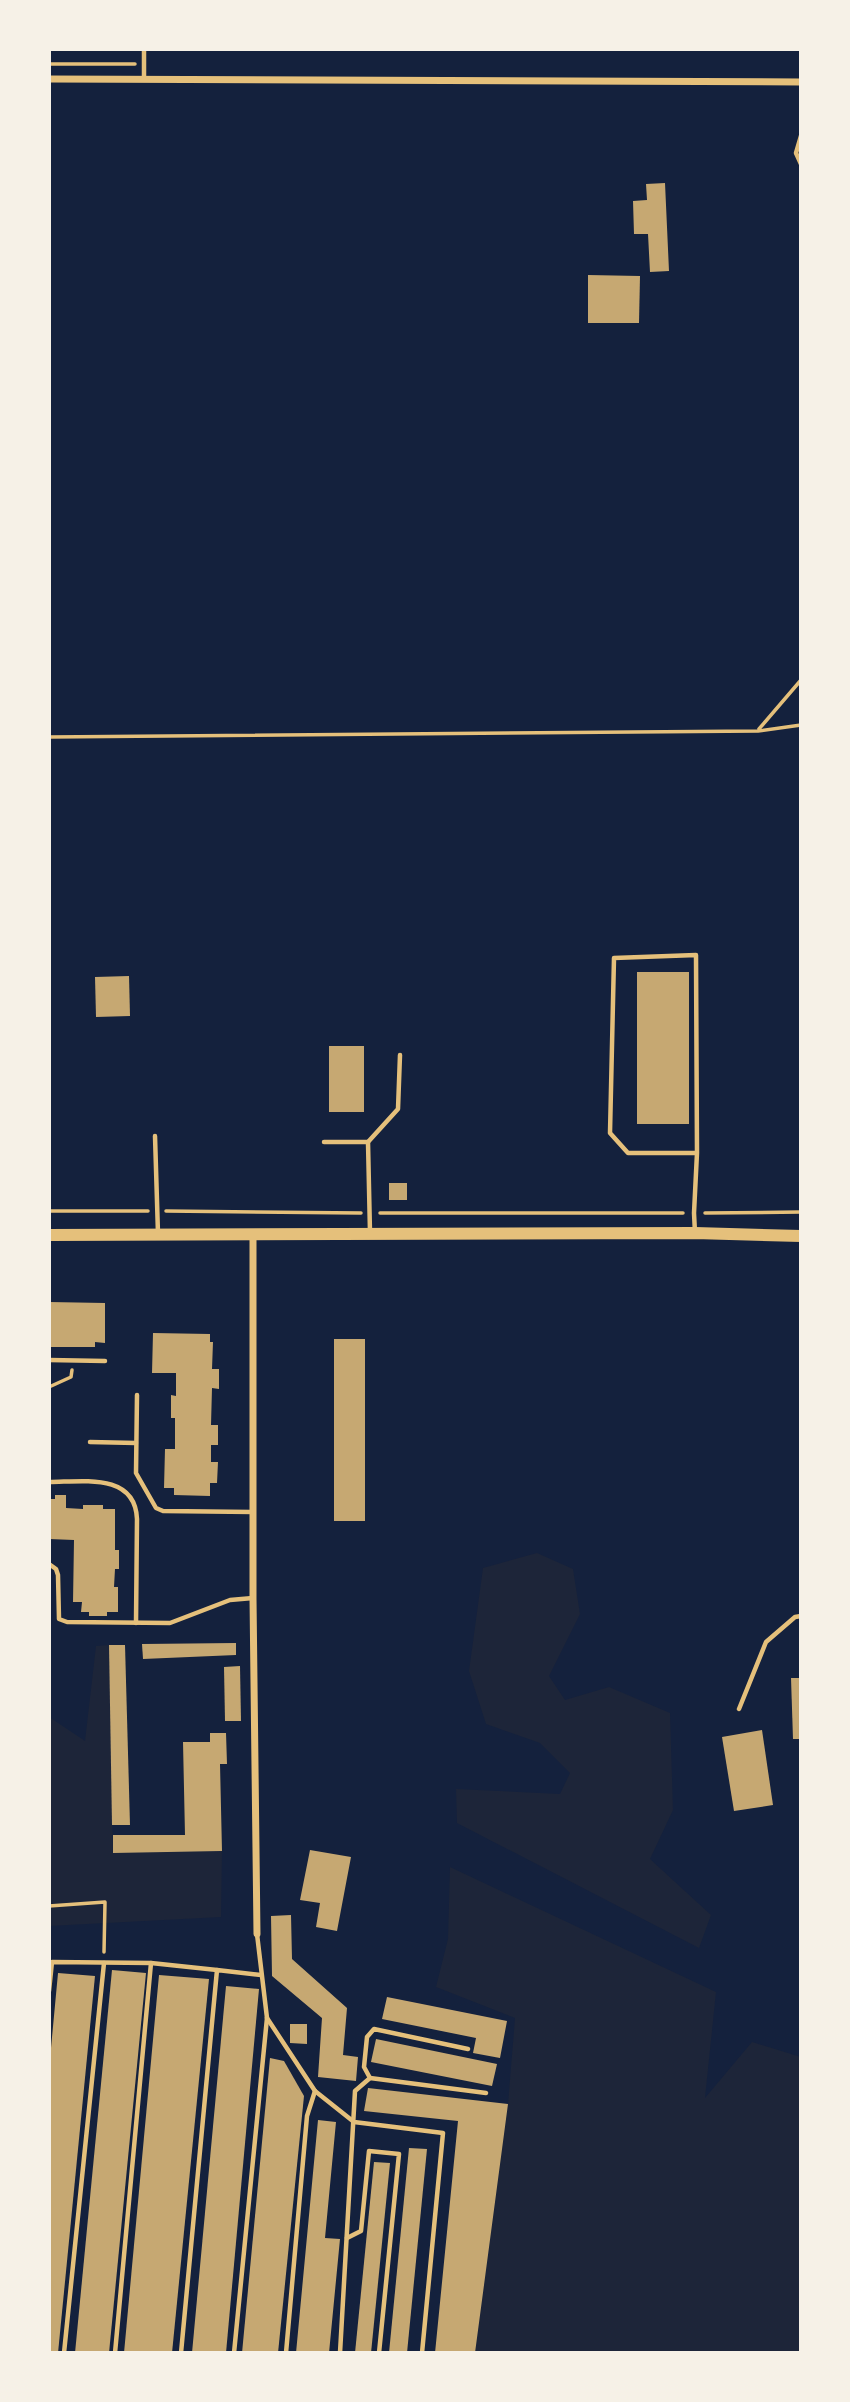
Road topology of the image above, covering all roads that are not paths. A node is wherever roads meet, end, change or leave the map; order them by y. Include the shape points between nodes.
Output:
1 (144, 49) edge
2 (49, 79) edge
3 (144, 79) junction
4 (801, 82) edge
5 (801, 136) edge
6 (801, 163) edge
7 (400, 1055) dead end
8 (155, 1136) dead end
9 (324, 1142) dead end
10 (368, 1142) junction
11 (697, 1153) junction
12 (695, 1233) junction
13 (370, 1234) junction
14 (49, 1235) edge
15 (158, 1235) junction
16 (253, 1235) junction
17 (801, 1236) edge
18 (49, 1360) edge
19 (105, 1362) dead end
20 (137, 1395) dead end
21 (90, 1442) dead end
22 (136, 1443) junction
23 (49, 1482) edge
24 (253, 1512) junction
25 (49, 1564) edge
26 (253, 1598) junction
27 (801, 1616) edge
28 (135, 1623) junction
29 (738, 1709) dead end
30 (257, 1934) joint
31 (104, 1963) junction
32 (151, 1963) junction
33 (217, 1970) junction
34 (261, 1975) junction
35 (49, 1991) edge
36 (267, 2018) junction
37 (468, 2049) dead end
38 (370, 2078) junction
39 (315, 2091) junction
40 (486, 2093) dead end
41 (354, 2122) junction
42 (347, 2238) junction
43 (64, 2353) edge
44 (115, 2353) edge
45 (181, 2353) edge
46 (234, 2353) edge
47 (286, 2353) edge
48 (340, 2353) edge
49 (379, 2353) edge
50 (422, 2353) edge

1 - 3 lane
2 - 3 street
3 - 4 street
5 - 6 lane via 796,153
7 - 10 lane via 398,1109
8 - 15 lane
9 - 10 lane
10 - 13 lane
11 - 11 lane via 696,955 614,958 610,1133 628,1153
11 - 12 lane
12 - 13 street
12 - 17 street
13 - 16 street
14 - 15 street
15 - 16 street
16 - 24 street
18 - 19 lane
20 - 22 lane
21 - 22 lane
22 - 24 lane via 136,1473 156,1508
23 - 28 lane via 111,1483 134,1503
24 - 26 street
25 - 28 lane via 58,1575 57,1612 62,1621
26 - 28 lane via 230,1600 170,1623
26 - 30 street
27 - 29 lane via 766,1642
30 - 34 lane
31 - 32 lane
31 - 35 lane via 52,1962
31 - 43 lane
32 - 33 lane
32 - 44 lane
33 - 34 lane
33 - 45 lane
34 - 36 lane
36 - 39 lane
36 - 46 lane
37 - 38 lane via 374,2029 367,2037 364,2067
38 - 40 lane
38 - 41 lane via 355,2091
39 - 41 lane
39 - 47 lane via 307,2116
41 - 42 lane
41 - 50 lane via 443,2133
42 - 48 lane
42 - 49 lane via 361,2231 369,2151 399,2154

